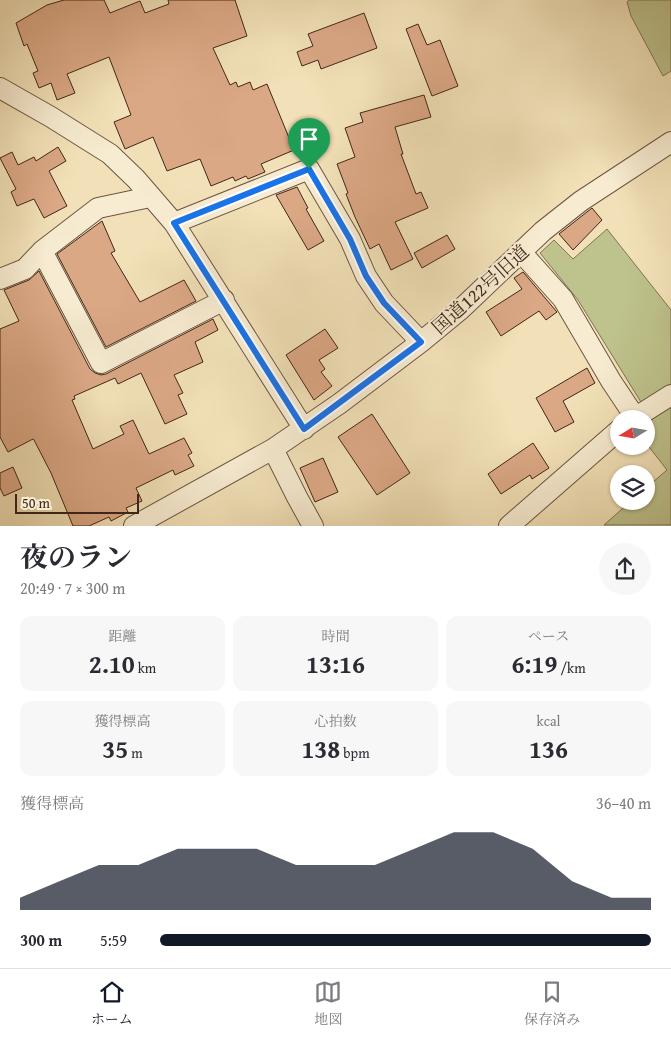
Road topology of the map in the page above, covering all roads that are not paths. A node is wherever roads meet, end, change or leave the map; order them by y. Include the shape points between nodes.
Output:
1 (0, 88) edge
2 (671, 142) edge
3 (150, 197) junction
4 (174, 223) junction
5 (42, 251) junction
6 (521, 252) junction
7 (0, 279) edge
8 (224, 300) junction
9 (421, 342) junction
10 (671, 395) edge
11 (629, 410) edge
12 (647, 410) edge
13 (304, 429) junction
14 (610, 438) edge
15 (273, 449) junction
16 (134, 526) edge
17 (313, 526) edge
18 (509, 526) edge

1 - 3 street via 110,154
2 - 6 street, 国道122号旧道 via 581,202
3 - 4 street
3 - 5 street via 98,208
4 - 8 street
4 - 9 street via 309,169 350,239 366,276 384,303
5 - 7 street via 25,269
5 - 8 street via 101,363
6 - 9 street, 国道122号旧道
6 - 11 street via 562,299
8 - 13 street
9 - 13 street, 国道122号旧道
10 - 12 street
13 - 15 street, 国道122号旧道
14 - 18 street
15 - 16 street, 国道122号旧道
15 - 17 street

